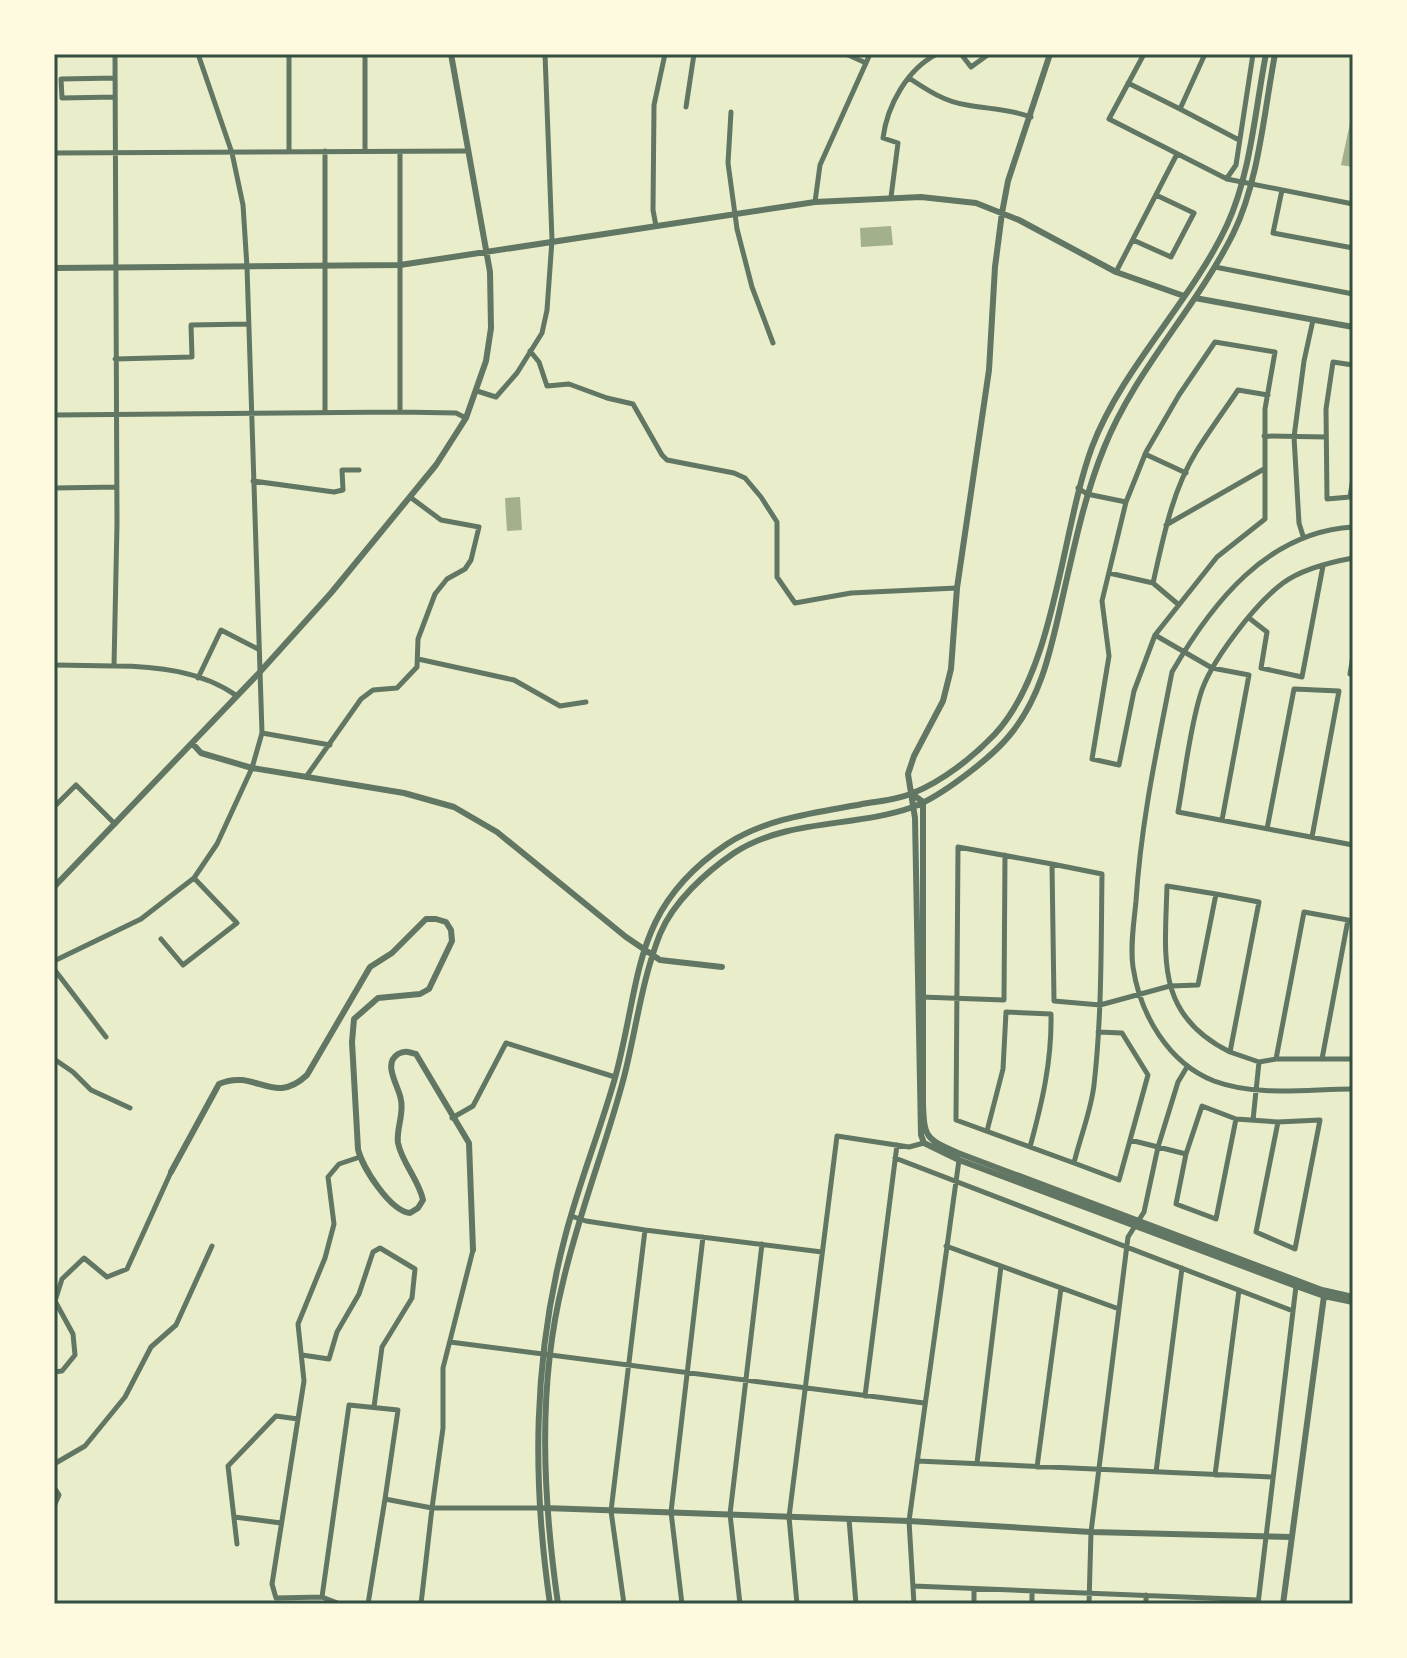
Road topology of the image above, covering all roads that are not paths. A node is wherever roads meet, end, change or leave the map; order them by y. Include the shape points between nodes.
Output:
1 (115, 54) edge
2 (198, 54) edge
3 (289, 54) edge
4 (365, 54) edge
5 (451, 54) edge
6 (545, 54) edge
7 (665, 54) edge
8 (694, 54) edge
9 (846, 54) edge
10 (870, 54) edge
11 (937, 54) edge
12 (961, 54) edge
13 (989, 54) edge
14 (1050, 54) edge
15 (1144, 54) edge
16 (1205, 54) edge
17 (1253, 54) edge
18 (1266, 54) edge
19 (1275, 54) edge
20 (866, 63) junction
21 (115, 78) junction
22 (909, 78) junction
23 (1128, 83) junction
24 (115, 97) junction
25 (686, 107) dead end
26 (1180, 109) junction
27 (731, 112) dead end
28 (1031, 117) junction
29 (1239, 140) junction
30 (289, 151) junction
31 (325, 151) junction
32 (365, 151) junction
33 (468, 151) junction
34 (115, 152) junction
35 (400, 152) junction
36 (54, 153) edge
37 (232, 153) junction
38 (1177, 154) junction
39 (1227, 179) junction
40 (1242, 182) junction
41 (1251, 184) junction
42 (1282, 190) junction
43 (1156, 195) junction
44 (891, 197) junction
45 (815, 202) junction
46 (1353, 204) edge
47 (1002, 213) junction
48 (735, 214) junction
49 (656, 226) junction
50 (552, 240) junction
51 (1133, 240) junction
52 (1353, 248) edge
53 (486, 251) junction
54 (400, 265) junction
55 (325, 266) junction
56 (116, 267) junction
57 (247, 267) junction
58 (1215, 267) junction
59 (54, 268) edge
60 (1116, 272) junction
61 (1353, 294) edge
62 (1184, 295) junction
63 (1195, 298) junction
64 (1313, 320) junction
65 (249, 324) junction
66 (1353, 327) edge
67 (773, 343) dead end
68 (530, 351) junction
69 (115, 359) junction
70 (1353, 365) edge
71 (477, 391) junction
72 (1268, 395) junction
73 (251, 412) junction
74 (325, 412) junction
75 (400, 412) junction
76 (54, 415) edge
77 (116, 415) junction
78 (466, 418) junction
79 (1264, 436) junction
80 (1294, 437) junction
81 (1326, 437) junction
82 (1145, 454) junction
83 (1265, 468) junction
84 (359, 470) dead end
85 (1186, 473) junction
86 (1353, 478) edge
87 (253, 481) junction
88 (117, 487) junction
89 (54, 488) edge
90 (1078, 488) junction
91 (1087, 494) junction
92 (410, 497) junction
93 (1351, 497) edge
94 (1126, 502) junction
95 (1166, 525) junction
96 (1353, 527) edge
97 (1303, 536) junction
98 (1353, 558) edge
99 (1323, 565) junction
100 (1109, 573) junction
101 (1153, 583) junction
102 (957, 588) junction
103 (1179, 605) junction
104 (1249, 618) junction
105 (1155, 635) junction
106 (258, 649) junction
107 (1185, 651) junction
108 (1353, 656) edge
109 (418, 659) junction
110 (54, 665) edge
111 (114, 666) junction
112 (1212, 668) junction
113 (259, 673) junction
114 (1350, 674) dead end
115 (198, 678) junction
116 (237, 696) junction
117 (586, 702) dead end
118 (262, 733) junction
119 (192, 743) junction
120 (330, 745) junction
121 (252, 768) junction
122 (306, 777) junction
123 (912, 794) junction
124 (923, 802) junction
125 (54, 807) edge
126 (912, 807) junction
127 (1222, 820) junction
128 (115, 824) junction
129 (1267, 829) junction
130 (1312, 837) junction
131 (1353, 845) edge
132 (1005, 855) junction
133 (1052, 864) junction
134 (194, 878) junction
135 (54, 887) edge
136 (1216, 894) junction
137 (161, 939) dead end
138 (643, 949) junction
139 (653, 955) junction
140 (54, 961) edge
141 (722, 967) dead end
142 (54, 969) edge
143 (1170, 986) junction
144 (1139, 994) junction
145 (921, 997) junction
146 (957, 998) junction
147 (1100, 1005) junction
148 (1098, 1032) junction
149 (106, 1037) dead end
150 (1230, 1052) junction
151 (54, 1059) edge
152 (1276, 1059) junction
153 (1322, 1059) junction
154 (1353, 1059) edge
155 (1259, 1062) junction
156 (1187, 1067) junction
157 (615, 1077) junction
158 (1353, 1089) edge
159 (1256, 1090) junction
160 (130, 1108) dead end
161 (452, 1118) junction
162 (1236, 1119) junction
163 (1253, 1120) junction
164 (1278, 1122) junction
165 (987, 1131) junction
166 (1130, 1140) junction
167 (924, 1143) junction
168 (897, 1145) junction
169 (1030, 1147) junction
170 (1158, 1147) junction
171 (1186, 1154) junction
172 (360, 1157) junction
173 (895, 1158) junction
174 (959, 1160) junction
175 (1074, 1163) junction
176 (171, 1172) joint
177 (955, 1181) junction
178 (571, 1216) junction
179 (579, 1219) junction
180 (1138, 1222) junction
181 (645, 1230) junction
182 (703, 1237) junction
183 (762, 1244) junction
184 (212, 1246) dead end
185 (946, 1246) junction
186 (1127, 1246) junction
187 (473, 1250) joint
188 (822, 1252) junction
189 (1001, 1266) junction
190 (1182, 1268) junction
191 (1296, 1286) junction
192 (1061, 1288) junction
193 (1239, 1290) junction
194 (1324, 1296) junction
195 (1353, 1299) edge
196 (1119, 1309) junction
197 (1293, 1311) junction
198 (450, 1342) junction
199 (302, 1355) junction
200 (545, 1356) junction
201 (629, 1366) junction
202 (54, 1372) edge
203 (687, 1374) junction
204 (746, 1382) junction
205 (804, 1387) junction
206 (865, 1396) junction
207 (924, 1403) junction
208 (374, 1407) junction
209 (298, 1419) junction
210 (917, 1461) junction
211 (54, 1464) edge
212 (977, 1464) junction
213 (1037, 1467) junction
214 (1099, 1470) junction
215 (1156, 1472) junction
216 (1215, 1475) junction
217 (1273, 1477) junction
218 (54, 1487) edge
219 (385, 1499) junction
220 (54, 1506) edge
221 (432, 1508) junction
222 (544, 1508) junction
223 (611, 1511) junction
224 (671, 1512) junction
225 (730, 1514) junction
226 (234, 1517) junction
227 (789, 1517) junction
228 (849, 1519) junction
229 (909, 1521) junction
230 (281, 1523) junction
231 (1091, 1532) junction
232 (1266, 1537) junction
233 (1291, 1537) junction
234 (237, 1544) dead end
235 (913, 1586) junction
236 (974, 1589) junction
237 (1032, 1591) junction
238 (1089, 1593) junction
239 (1146, 1595) junction
240 (322, 1597) junction
241 (1203, 1601) edge
242 (1258, 1602) edge
243 (340, 1604) edge
244 (368, 1604) edge
245 (421, 1604) edge
246 (550, 1604) edge
247 (558, 1604) edge
248 (624, 1604) edge
249 (682, 1604) edge
250 (740, 1604) edge
251 (797, 1604) edge
252 (856, 1604) edge
253 (914, 1604) edge
254 (974, 1604) edge
255 (1032, 1604) edge
256 (1089, 1604) edge
257 (1146, 1604) edge
258 (1283, 1604) edge

1 - 21 street
2 - 37 street
3 - 30 street
4 - 32 street
5 - 33 street
6 - 50 street
7 - 49 street via 654,105
8 - 25 street
9 - 20 street
10 - 20 street
11 - 22 street
12 - 13 street via 971,67
14 - 28 street
15 - 23 street
16 - 26 street
17 - 29 street
18 - 40 street
19 - 41 street
20 - 45 street via 820,165
21 - 24 street
21 - 24 street via 61,79 62,98
22 - 28 street via 936,96 963,105
22 - 44 street via 886,118 883,138 898,143
23 - 26 street
23 - 38 street via 1109,119
24 - 34 street
26 - 29 street
27 - 48 street via 728,163
28 - 47 street
29 - 39 street via 1236,165
30 - 31 street
30 - 37 street
31 - 32 street
31 - 55 street
32 - 35 street
33 - 35 street
33 - 53 street
34 - 36 street
34 - 37 street
34 - 56 street
35 - 54 street
37 - 57 street via 243,205
38 - 39 street
38 - 43 street
39 - 40 street
40 - 41 street
40 - 62 street via 1227,224
41 - 42 street
41 - 58 street
42 - 46 street
42 - 52 street via 1273,233
43 - 51 street
43 - 51 street via 1194,213 1171,257
44 - 45 street
44 - 47 street via 960,199
45 - 48 street
47 - 60 street
47 - 102 street via 989,370
48 - 49 street
48 - 67 street via 752,287
49 - 50 street
50 - 53 street
50 - 68 street via 547,310 542,333
51 - 60 street
53 - 54 street
53 - 71 street via 491,328
54 - 55 street
54 - 75 street
55 - 57 street
55 - 74 street
56 - 57 street
56 - 59 street
56 - 69 street
57 - 65 street
58 - 61 street
58 - 63 street
60 - 62 street
62 - 63 street
62 - 90 street via 1106,416
63 - 64 street
63 - 91 street via 1128,401
64 - 66 street
64 - 80 street
65 - 69 street via 191,325 192,357
65 - 73 street
68 - 71 street via 496,397
68 - 102 street via 547,386 569,384 633,404 667,460 745,478 777,522 777,577 795,603 851,593
69 - 77 street
70 - 81 street via 1333,362
71 - 78 street
72 - 79 street
72 - 82 street via 1275,352 1215,342
72 - 85 street via 1238,390
73 - 74 street
73 - 77 street
73 - 87 street
74 - 75 street
75 - 78 street via 456,413
76 - 77 street
77 - 88 street
78 - 92 street
79 - 80 street
79 - 83 street
80 - 81 street
80 - 97 street
81 - 93 street via 1327,499
82 - 85 street
82 - 94 street
83 - 95 street
83 - 103 street via 1265,519 1217,557
84 - 87 street via 342,470 343,490 334,492
85 - 95 street
86 - 93 street
87 - 106 street
88 - 89 street
88 - 111 street
90 - 91 street
90 - 123 street via 1038,655 1019,700 980,750
91 - 94 street
91 - 124 street via 1046,670 1030,706 987,757
92 - 109 street via 441,520 479,527 471,560 435,594 418,639
92 - 113 street
94 - 100 street
95 - 101 street
96 - 97 street
97 - 107 street via 1267,556 1231,588
98 - 99 street
99 - 104 street via 1284,581
99 - 104 street via 1302,677 1261,668 1267,632
100 - 101 street
100 - 105 street via 1102,601 1109,656 1092,759 1119,765 1134,691
101 - 103 street
102 - 123 street via 951,669 943,701 908,774
103 - 105 street
104 - 112 street
105 - 107 street
106 - 113 street
106 - 115 street via 221,630
107 - 112 street
107 - 144 street via 1172,672 1140,840 1133,964
108 - 114 street
109 - 117 street via 514,680 560,706
109 - 120 street via 397,688 373,690 361,699
110 - 111 street
111 - 115 street via 153,666
112 - 127 street via 1249,675
112 - 127 street via 1200,695 1178,812
113 - 116 street
113 - 118 street
115 - 116 street
116 - 119 street
118 - 120 street
118 - 121 street
119 - 121 street via 201,753
119 - 128 street
120 - 122 street
121 - 122 street
121 - 134 street via 217,844
122 - 138 street via 414,795 463,812 497,832
123 - 124 street
123 - 126 street
123 - 138 street via 790,818 732,840 699,863 673,892
124 - 126 street
124 - 145 street
125 - 128 street via 76,785
126 - 139 street via 792,829 738,850 684,899 662,929
126 - 145 street
127 - 129 street
128 - 135 street
129 - 130 street
129 - 130 street via 1294,689 1339,691
130 - 131 street
132 - 133 street
132 - 146 street via 1004,1000
132 - 146 street via 958,847
133 - 147 street via 1102,874
133 - 147 street via 1054,1001
134 - 137 street via 237,923 183,965
134 - 140 street via 141,919
136 - 143 street via 1198,985
136 - 143 street via 1167,886 1164,960
136 - 150 street via 1259,902
138 - 139 street
138 - 157 street
139 - 141 street
139 - 179 street via 623,1081
142 - 149 street
143 - 144 street
143 - 150 street via 1185,1019 1207,1041
144 - 147 street
144 - 156 street via 1162,1039
145 - 146 street
145 - 167 street via 919,1114
145 - 180 street via 928,1139
146 - 165 street via 956,1120
147 - 148 street
148 - 166 street via 1122,1033 1148,1075
148 - 175 street via 1094,1088
150 - 155 street
151 - 160 street via 91,1090
152 - 153 street
152 - 153 street via 1304,912 1348,920
152 - 155 street
153 - 154 street
155 - 159 street
156 - 159 street via 1214,1081
156 - 170 street
157 - 161 street via 506,1043 473,1106
157 - 178 street
158 - 159 street
159 - 163 street
161 - 172 street via 416,1054 401,1053 390,1068 401,1100 398,1144 421,1188 418,1208 410,1213 398,1208
161 - 187 street via 469,1143
162 - 163 street
162 - 171 street via 1202,1106
162 - 171 street via 1216,1219 1176,1204
163 - 164 street
164 - 164 street via 1320,1120 1295,1249 1256,1232
165 - 169 street
165 - 169 street via 1003,1069 1006,1012 1051,1014 1045,1090
166 - 170 street
166 - 175 street via 1119,1180
167 - 168 street
167 - 174 street
168 - 173 street
168 - 188 street via 837,1136
169 - 175 street
170 - 171 street
170 - 180 street
172 - 176 street via 354,1019 378,998 429,989 452,941 446,922 426,919 370,967 307,1075 294,1088 232,1079 219,1084
172 - 199 street via 339,1164 328,1177 334,1224 298,1324
173 - 177 street
173 - 206 street
174 - 177 street
174 - 180 street
176 - 202 street via 127,1269 107,1277 84,1258 62,1279 55,1301 73,1334 75,1355 62,1371
177 - 185 street
177 - 186 street
178 - 179 street
178 - 200 street via 553,1284
179 - 181 street
179 - 200 street
180 - 186 street
180 - 191 street
180 - 195 street
181 - 182 street
181 - 201 street
182 - 183 street
182 - 203 street
183 - 188 street
183 - 204 street
184 - 211 street via 176,1325 151,1347 125,1397 85,1446
185 - 189 street
185 - 207 street
186 - 190 street
186 - 196 street
187 - 198 street
188 - 205 street
189 - 192 street
189 - 212 street
190 - 193 street
190 - 215 street
191 - 194 street
191 - 197 street
192 - 196 street
192 - 213 street
193 - 197 street
193 - 216 street
194 - 195 street
194 - 233 street
196 - 214 street
197 - 217 street
198 - 200 street
198 - 221 street via 443,1368 443,1428
199 - 208 street via 329,1359 373,1252 380,1248 415,1269 412,1298 382,1347
199 - 209 street
200 - 201 street
200 - 222 street via 536,1433
201 - 203 street
201 - 223 street
203 - 204 street
203 - 224 street
204 - 205 street
204 - 225 street
205 - 206 street
205 - 227 street
206 - 207 street
207 - 210 street
208 - 219 street via 398,1410
208 - 240 street via 349,1405
209 - 226 street via 276,1416 228,1466
209 - 230 street
210 - 212 street
210 - 229 street
212 - 213 street
213 - 214 street
214 - 215 street
214 - 231 street
215 - 216 street
216 - 217 street
217 - 232 street
218 - 220 street via 59,1495
219 - 221 street
219 - 244 street
221 - 222 street
221 - 245 street
222 - 223 street
222 - 246 street
222 - 247 street
223 - 224 street
223 - 248 street
224 - 225 street
224 - 249 street
225 - 227 street
225 - 250 street
226 - 230 street
226 - 234 street
227 - 228 street
227 - 251 street
228 - 229 street
228 - 252 street
229 - 231 street
229 - 235 street
230 - 240 street via 272,1584 276,1598
231 - 232 street
231 - 238 street
232 - 233 street
232 - 242 street
233 - 258 street
235 - 236 street
235 - 253 street
236 - 237 street
236 - 254 street
237 - 238 street
237 - 255 street
238 - 239 street
238 - 256 street
239 - 241 street
239 - 257 street
240 - 243 street
241 - 242 street

